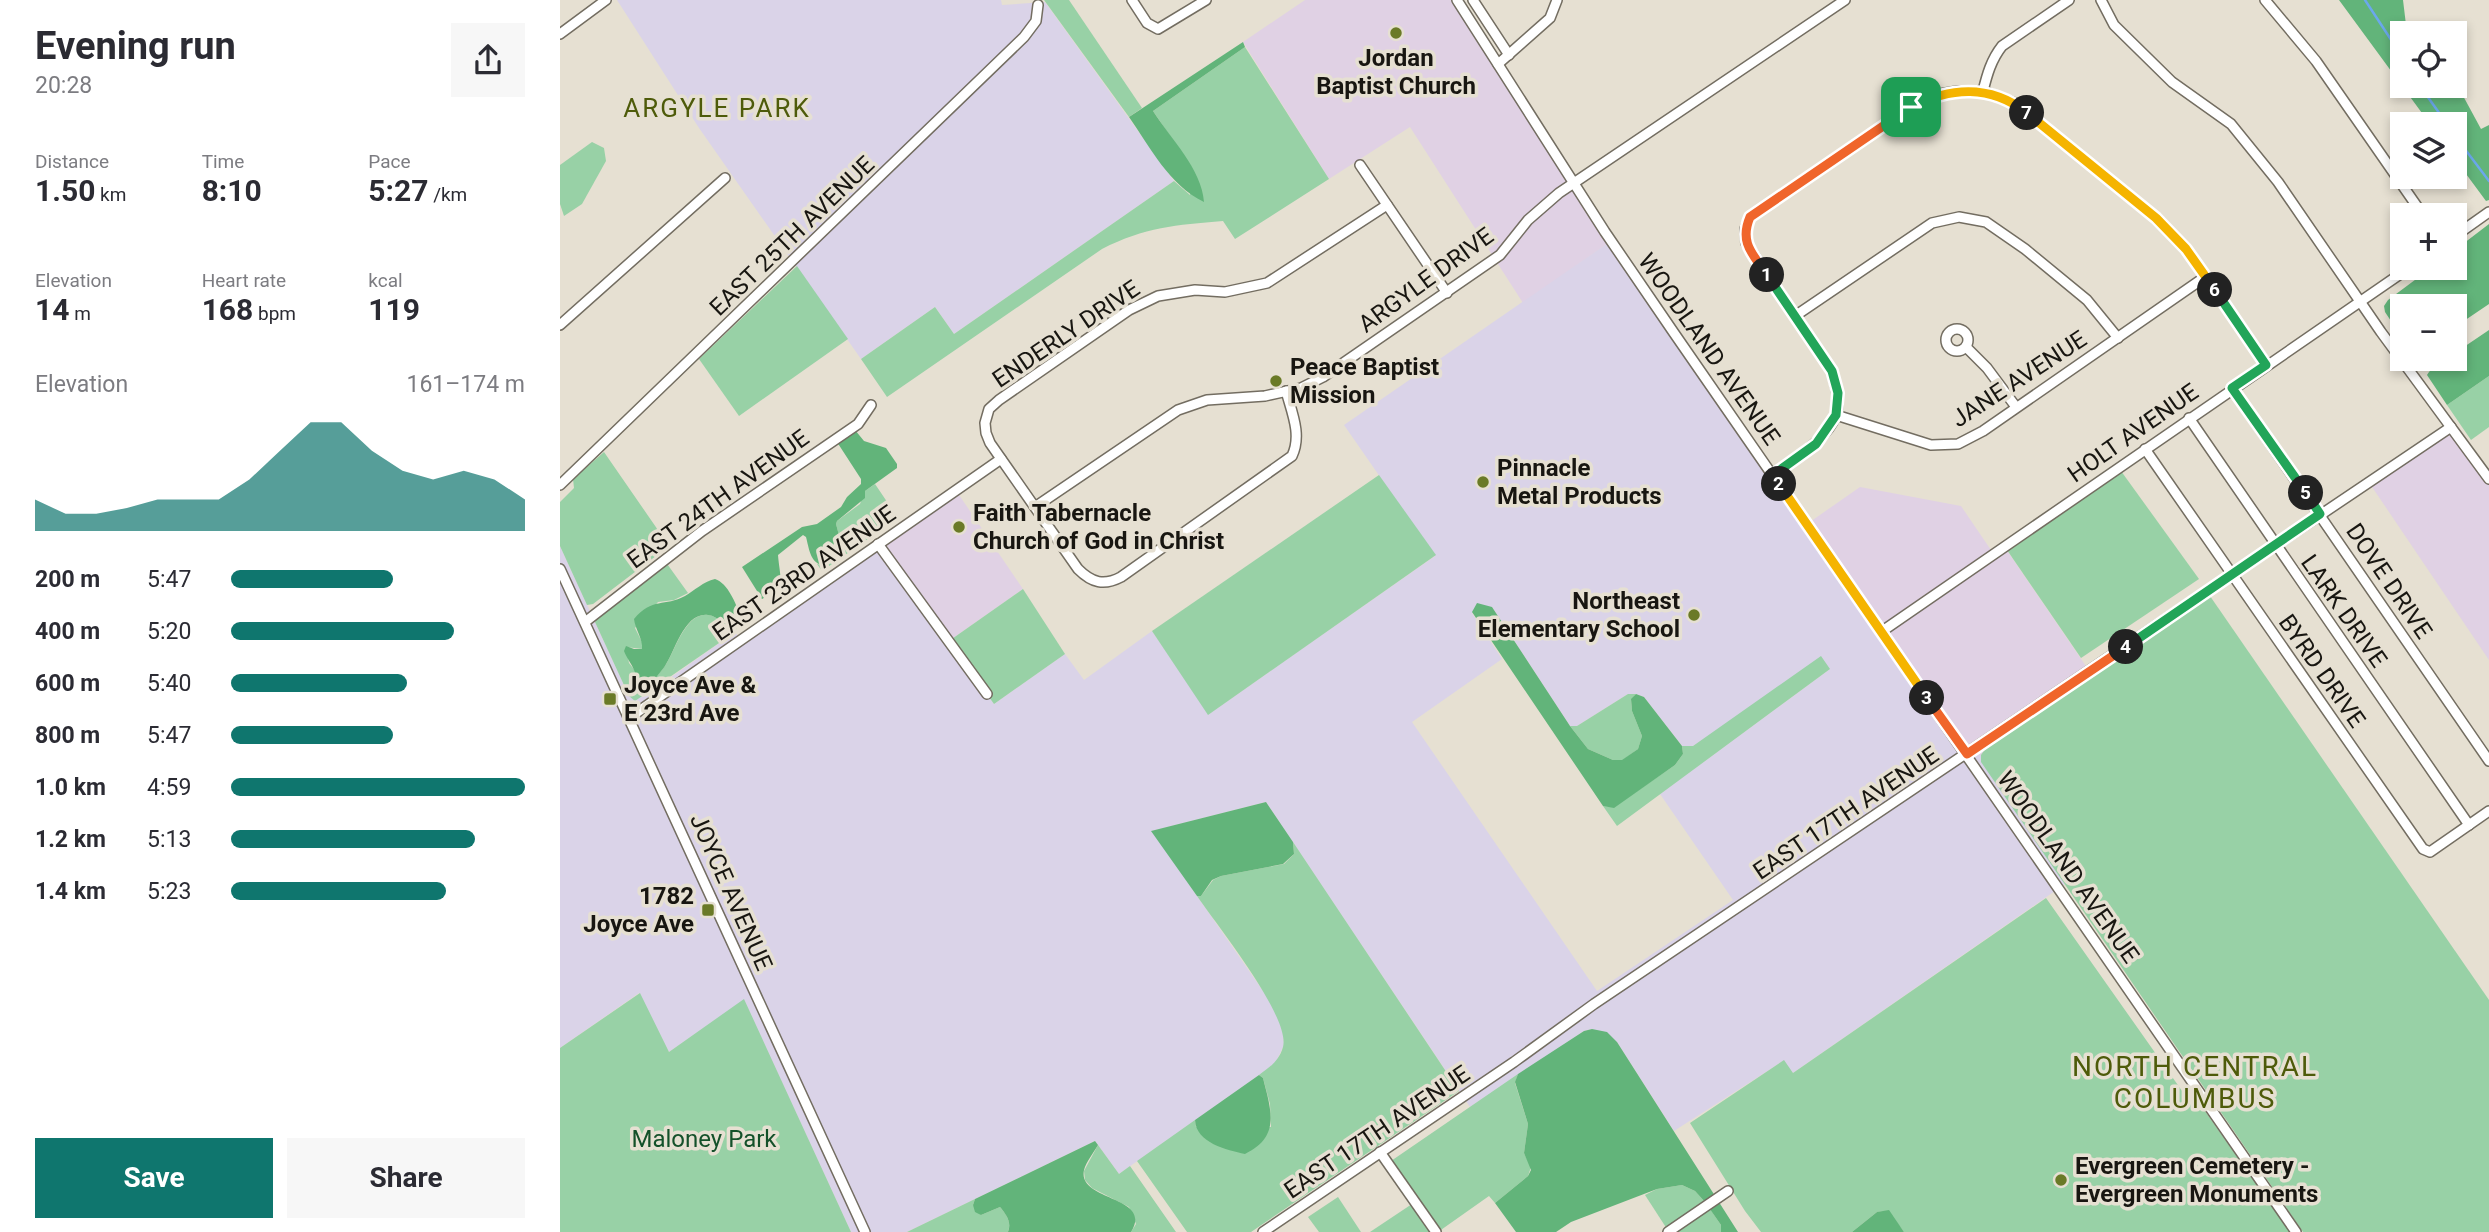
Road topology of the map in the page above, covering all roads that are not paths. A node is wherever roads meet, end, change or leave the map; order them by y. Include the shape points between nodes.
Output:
1 (606, 0) edge
2 (1132, 0) edge
3 (1206, 0) edge
4 (1457, 0) edge
5 (1474, 0) edge
6 (1557, 0) edge
7 (1845, 0) edge
8 (2069, 0) edge
9 (2101, 0) edge
10 (2265, 0) edge
11 (1038, 5) dead end
12 (560, 34) edge
13 (1508, 55) junction
14 (1498, 65) junction
15 (1983, 92) junction
16 (1360, 165) dead end
17 (725, 178) dead end
18 (1574, 183) junction
19 (2415, 203) edge
20 (1387, 205) junction
21 (2489, 212) edge
22 (2467, 228) edge
23 (2205, 277) junction
24 (2391, 280) edge
25 (1447, 293) junction
26 (2360, 301) junction
27 (1795, 316) junction
28 (560, 325) edge
29 (2118, 338) junction
30 (1966, 347) dead end
31 (2266, 365) junction
32 (2232, 388) junction
33 (1286, 391) junction
34 (871, 405) dead end
35 (2016, 407) junction
36 (1836, 415) junction
37 (2189, 418) junction
38 (2451, 427) junction
39 (2145, 449) junction
40 (1001, 459) junction
41 (1773, 475) junction
42 (2489, 479) edge
43 (560, 485) edge
44 (1035, 507) junction
45 (2320, 514) junction
46 (878, 544) junction
47 (2276, 546) junction
48 (560, 569) edge
49 (2232, 576) junction
50 (585, 622) junction
51 (1881, 632) junction
52 (986, 694) dead end
53 (629, 718) junction
54 (1967, 754) junction
55 (2489, 761) edge
56 (2489, 811) edge
57 (2469, 825) junction
58 (1380, 1152) junction
59 (1728, 1191) dead end
60 (1274, 1229) edge
61 (865, 1232) edge
62 (1263, 1232) edge
63 (1436, 1232) edge
64 (1668, 1232) edge
65 (2296, 1232) edge

1 - 12 street
2 - 3 street via 1147,23 1158,29
4 - 14 street, WOODLAND AVENUE
5 - 13 street
6 - 13 street via 1550,18
7 - 18 street, ARGYLE DRIVE
8 - 15 street via 2001,46
9 - 26 street via 2114,25 2172,82 2231,124 2278,182
10 - 19 street via 2316,61
11 - 43 street, EAST 25TH AVENUE via 1036,21 1024,37
13 - 14 street
14 - 18 street, WOODLAND AVENUE
15 - 23 street via 2015,103 2156,218
15 - 27 street via 1934,95 1911,107 1750,217 1746,243
16 - 20 street
17 - 28 street
18 - 25 street, ARGYLE DRIVE via 1528,220 1500,255
18 - 41 street, WOODLAND AVENUE
20 - 25 street
20 - 40 street, ENDERLY DRIVE via 1267,283 1225,292 1195,290 1158,296 1129,310 989,410 986,433
21 - 22 street
23 - 29 street, JANE AVENUE
23 - 31 street
24 - 26 street, HOLT AVENUE
25 - 33 street, ARGYLE DRIVE via 1323,377
26 - 31 street, HOLT AVENUE
26 - 38 street
27 - 29 street via 1932,223 1959,217 1986,222 2025,249 2087,300
27 - 36 street via 1832,371 1838,393
29 - 35 street, JANE AVENUE
30 - 35 street
31 - 32 street, HOLT AVENUE
32 - 37 street, HOLT AVENUE
32 - 45 street, DOVE DRIVE
33 - 44 street, ARGYLE DRIVE via 1265,397 1207,400 1178,410
33 - 44 street via 1297,434 1292,456 1110,583 1096,582 1078,569
34 - 50 street, EAST 24TH AVENUE via 858,424 702,531
35 - 36 street, JANE AVENUE via 1958,444 1931,444
36 - 41 street via 1816,444
37 - 39 street, HOLT AVENUE
37 - 47 street, LARK DRIVE
38 - 42 street
38 - 45 street, EAST 17TH AVENUE
39 - 49 street, BYRD DRIVE
39 - 51 street, HOLT AVENUE
40 - 44 street
40 - 46 street, EAST 23RD AVENUE
41 - 51 street, WOODLAND AVENUE
45 - 47 street, EAST 17TH AVENUE
45 - 55 street, DOVE DRIVE
46 - 52 street
46 - 53 street, EAST 23RD AVENUE
47 - 49 street, EAST 17TH AVENUE
47 - 57 street, LARK DRIVE
48 - 50 street, JOYCE AVENUE
49 - 54 street, EAST 17TH AVENUE
49 - 57 street, BYRD DRIVE via 2423,849 2430,852
50 - 53 street, JOYCE AVENUE
51 - 54 street, WOODLAND AVENUE
53 - 61 street, JOYCE AVENUE
54 - 58 street, EAST 17TH AVENUE
54 - 65 street, WOODLAND AVENUE
56 - 57 street, BYRD DRIVE
58 - 60 street, EAST 17TH AVENUE
58 - 63 street
59 - 64 street
60 - 62 street, EAST 17TH AVENUE

